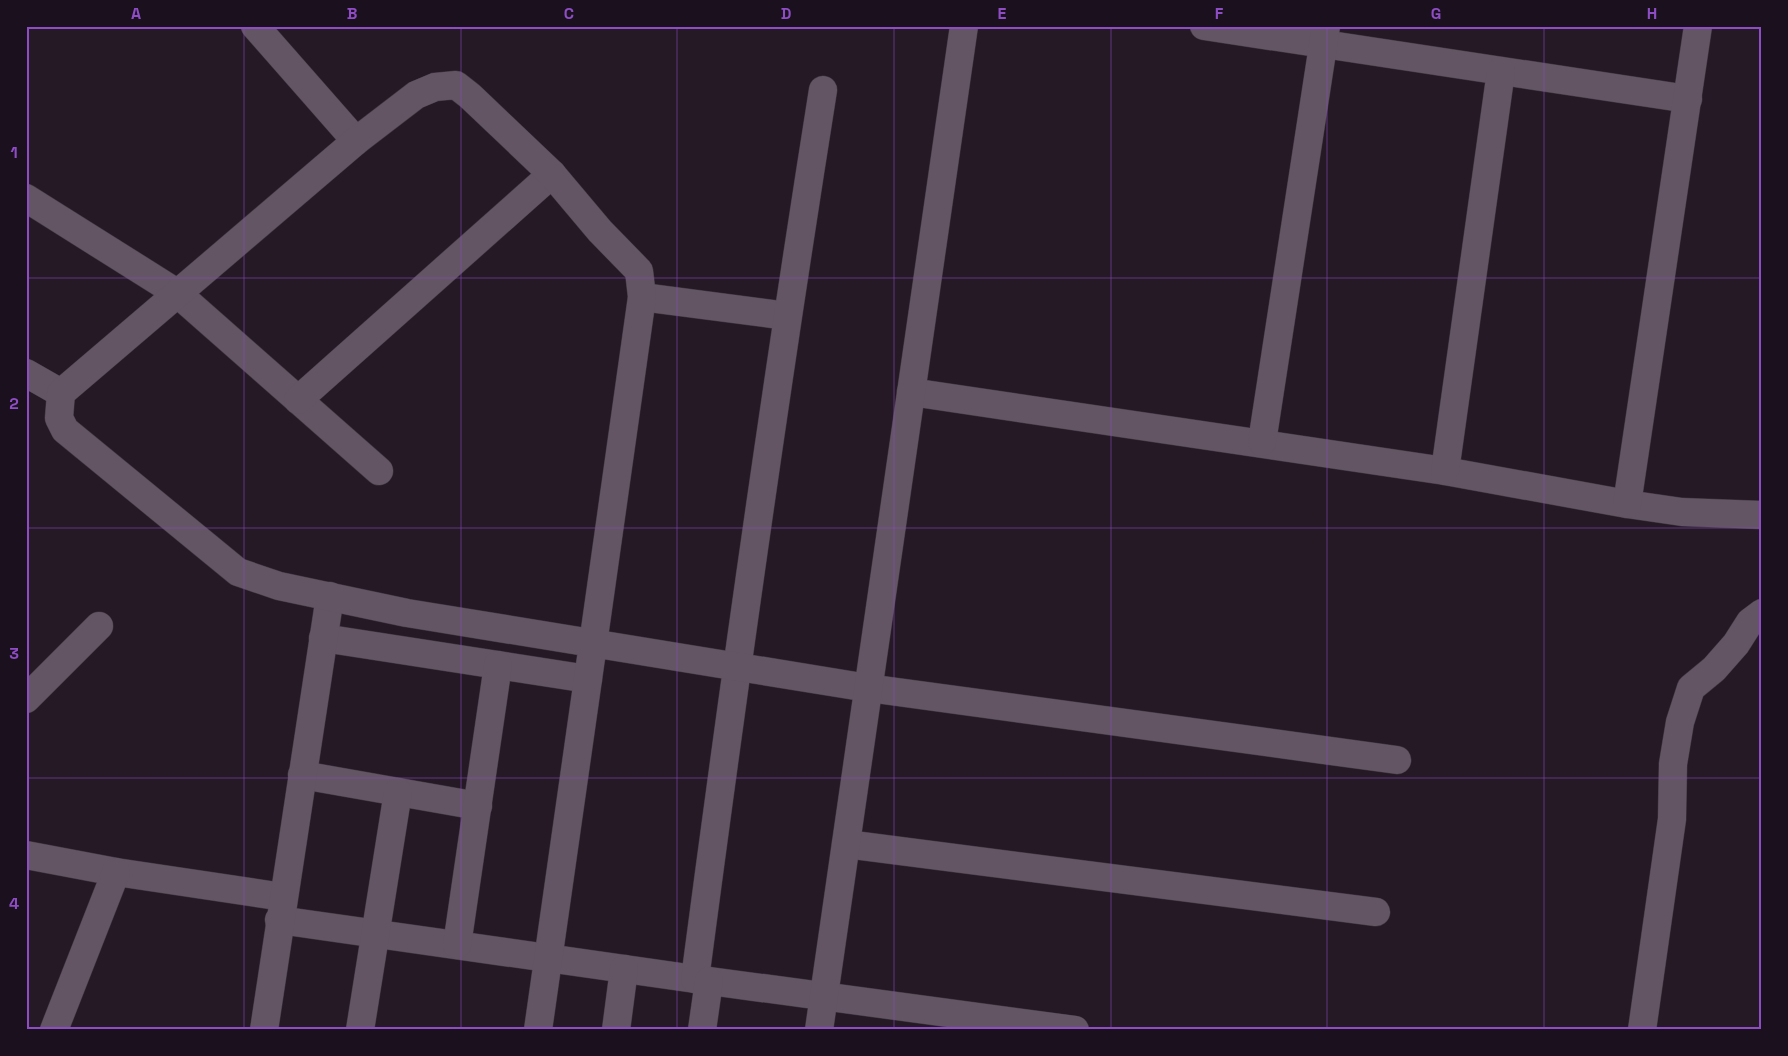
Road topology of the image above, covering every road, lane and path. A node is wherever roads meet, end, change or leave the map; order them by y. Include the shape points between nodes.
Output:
1 (964, 26) edge
2 (1204, 26) edge
3 (1698, 26) edge
4 (257, 27) edge
5 (1324, 34) edge
6 (1501, 71) junction
7 (823, 90) dead end
8 (1688, 98) junction
9 (356, 140) junction
10 (552, 174) junction
11 (26, 198) edge
12 (176, 293) junction
13 (642, 297) junction
14 (787, 316) junction
15 (26, 373) edge
16 (911, 392) junction
17 (61, 393) junction
18 (298, 400) junction
19 (1262, 442) junction
20 (379, 471) dead end
21 (1445, 471) junction
22 (1627, 504) junction
23 (1762, 515) edge
24 (330, 596) junction
25 (1762, 614) edge
26 (99, 626) dead end
27 (323, 638) junction
28 (593, 644) junction
29 (498, 665) junction
30 (736, 666) junction
31 (588, 679) junction
32 (868, 688) junction
33 (26, 699) edge
34 (1398, 760) dead end
35 (302, 775) junction
36 (398, 792) junction
37 (478, 806) junction
38 (846, 844) junction
39 (26, 855) edge
40 (116, 872) junction
41 (281, 908) junction
42 (1376, 912) dead end
43 (376, 934) junction
44 (458, 945) junction
45 (548, 958) junction
46 (624, 969) junction
47 (702, 980) junction
48 (823, 995) junction
49 (54, 1030) edge
50 (264, 1030) edge
51 (360, 1030) edge
52 (538, 1030) edge
53 (616, 1030) edge
54 (702, 1030) edge
55 (819, 1030) edge
56 (1075, 1030) edge
57 (1642, 1030) edge

1 - 16 street
2 - 5 street
3 - 8 street
4 - 9 street
5 - 6 street
5 - 19 street
6 - 8 street
6 - 21 street
7 - 14 street
8 - 22 street
9 - 10 street via 416,95 435,87 456,85
9 - 12 street
10 - 13 street via 639,271
10 - 18 street
11 - 12 street
12 - 17 street
12 - 18 street
13 - 14 street
13 - 28 street
14 - 30 street
15 - 17 street
16 - 19 street
16 - 32 street
17 - 24 street via 59,418 65,430 238,572 279,586
18 - 20 street
19 - 21 street
21 - 22 street
22 - 23 street via 1682,512
24 - 27 street
24 - 28 street via 407,613
25 - 57 street via 1750,622 1714,669 1691,688 1680,722 1673,764 1672,819
26 - 33 street
27 - 29 street
27 - 35 street
28 - 30 street
28 - 31 street
29 - 31 street
29 - 37 street
30 - 32 street
30 - 47 street
31 - 45 street
32 - 34 street
32 - 38 street
35 - 36 street
35 - 41 street
36 - 37 street
36 - 43 street
37 - 44 street
38 - 42 street
38 - 48 street
39 - 40 street
40 - 41 street
40 - 49 street
41 - 43 street
41 - 50 street
43 - 44 street
43 - 51 street
44 - 45 street
45 - 46 street
45 - 52 street
46 - 47 street
46 - 53 street
47 - 48 street
47 - 54 street
48 - 55 street
48 - 56 street

